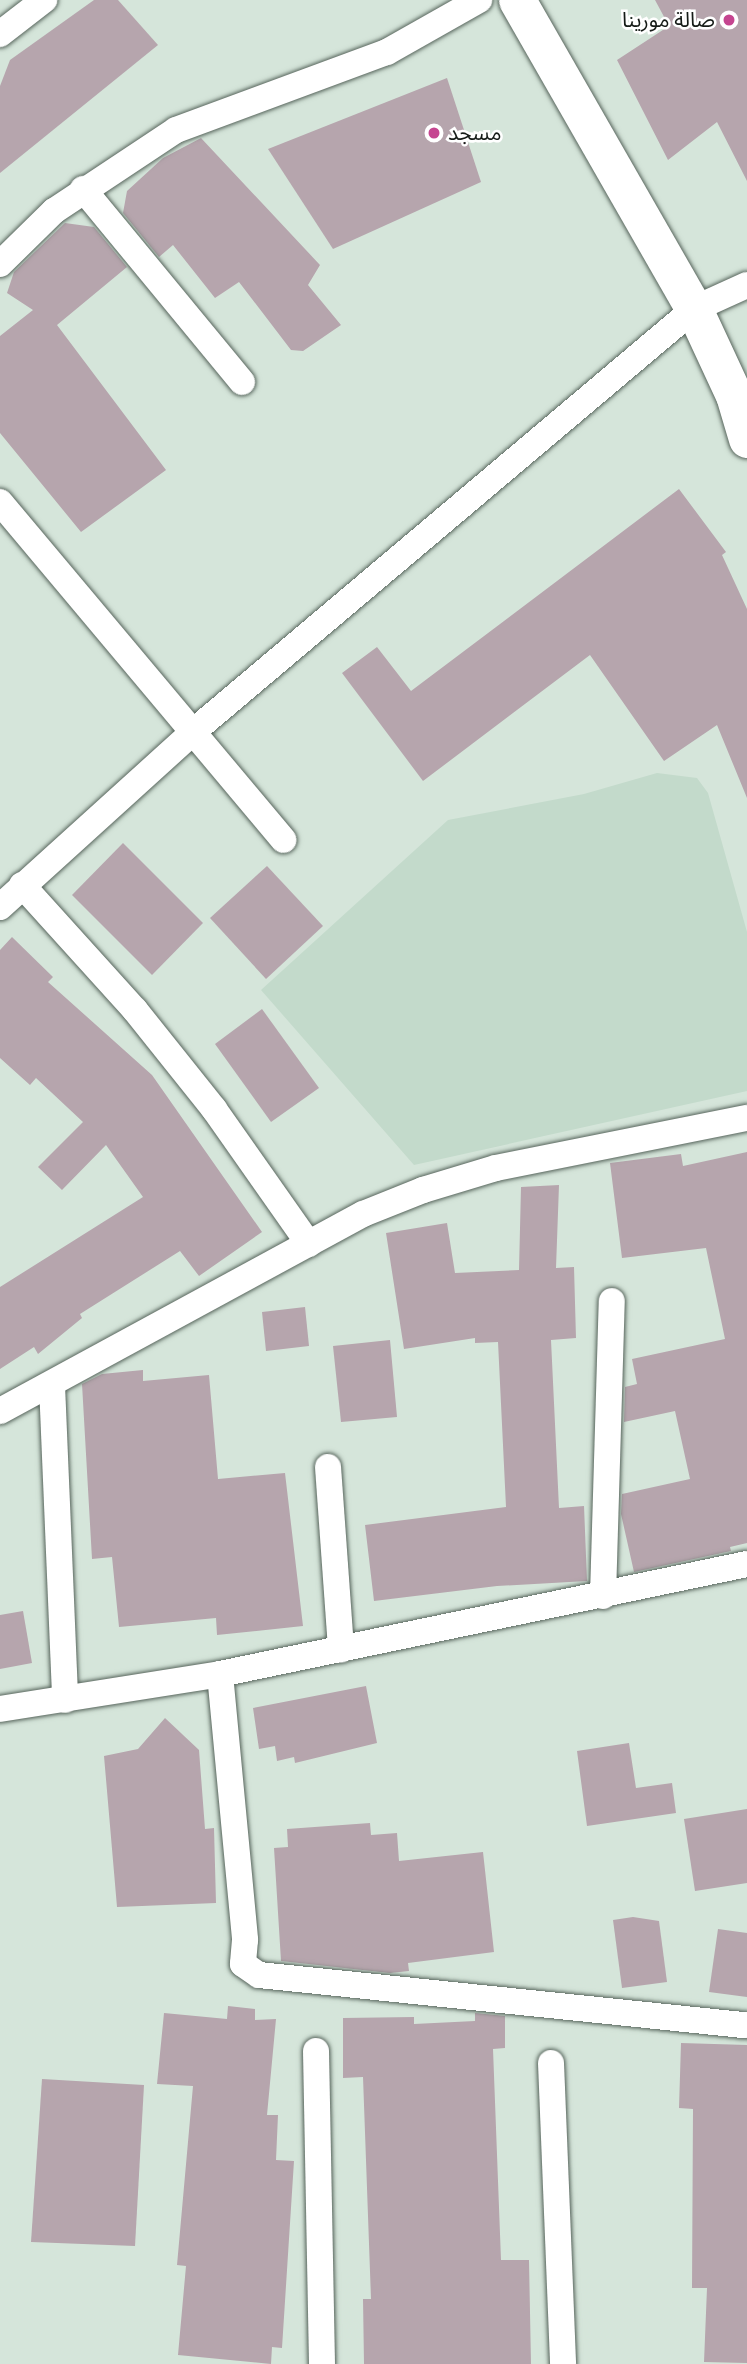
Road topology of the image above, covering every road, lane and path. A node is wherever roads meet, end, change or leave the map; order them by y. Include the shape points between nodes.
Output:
1 (44, 0) edge
2 (479, 0) edge
3 (517, 0) edge
4 (0, 34) edge
5 (83, 189) junction
6 (0, 264) edge
7 (747, 285) edge
8 (694, 309) junction
9 (242, 382) dead end
10 (747, 439) edge
11 (0, 502) edge
12 (194, 731) junction
13 (284, 840) dead end
14 (22, 884) junction
15 (0, 907) edge
16 (747, 1118) edge
17 (309, 1244) junction
18 (612, 1301) dead end
19 (52, 1385) junction
20 (0, 1411) edge
21 (328, 1467) dead end
22 (747, 1564) edge
23 (603, 1596) junction
24 (341, 1650) junction
25 (220, 1674) junction
26 (65, 1700) junction
27 (0, 1709) edge
28 (747, 2025) edge
29 (316, 2051) dead end
30 (551, 2063) dead end
31 (322, 2364) edge
32 (564, 2364) edge

1 - 4 street
2 - 5 street via 387,52 176,131
3 - 8 street
5 - 6 street
5 - 9 street
7 - 8 street
8 - 10 street via 734,395
8 - 12 street
11 - 12 street
12 - 13 street
12 - 14 street
14 - 15 street
14 - 17 street via 135,1010 214,1110
16 - 17 street via 496,1168 363,1214
17 - 19 street
18 - 23 street
19 - 20 street
19 - 26 street
21 - 24 street
22 - 23 street
23 - 24 street
24 - 25 street
25 - 26 street
25 - 28 street via 245,1940 243,1964 259,1975
26 - 27 street
29 - 31 street
30 - 32 street

